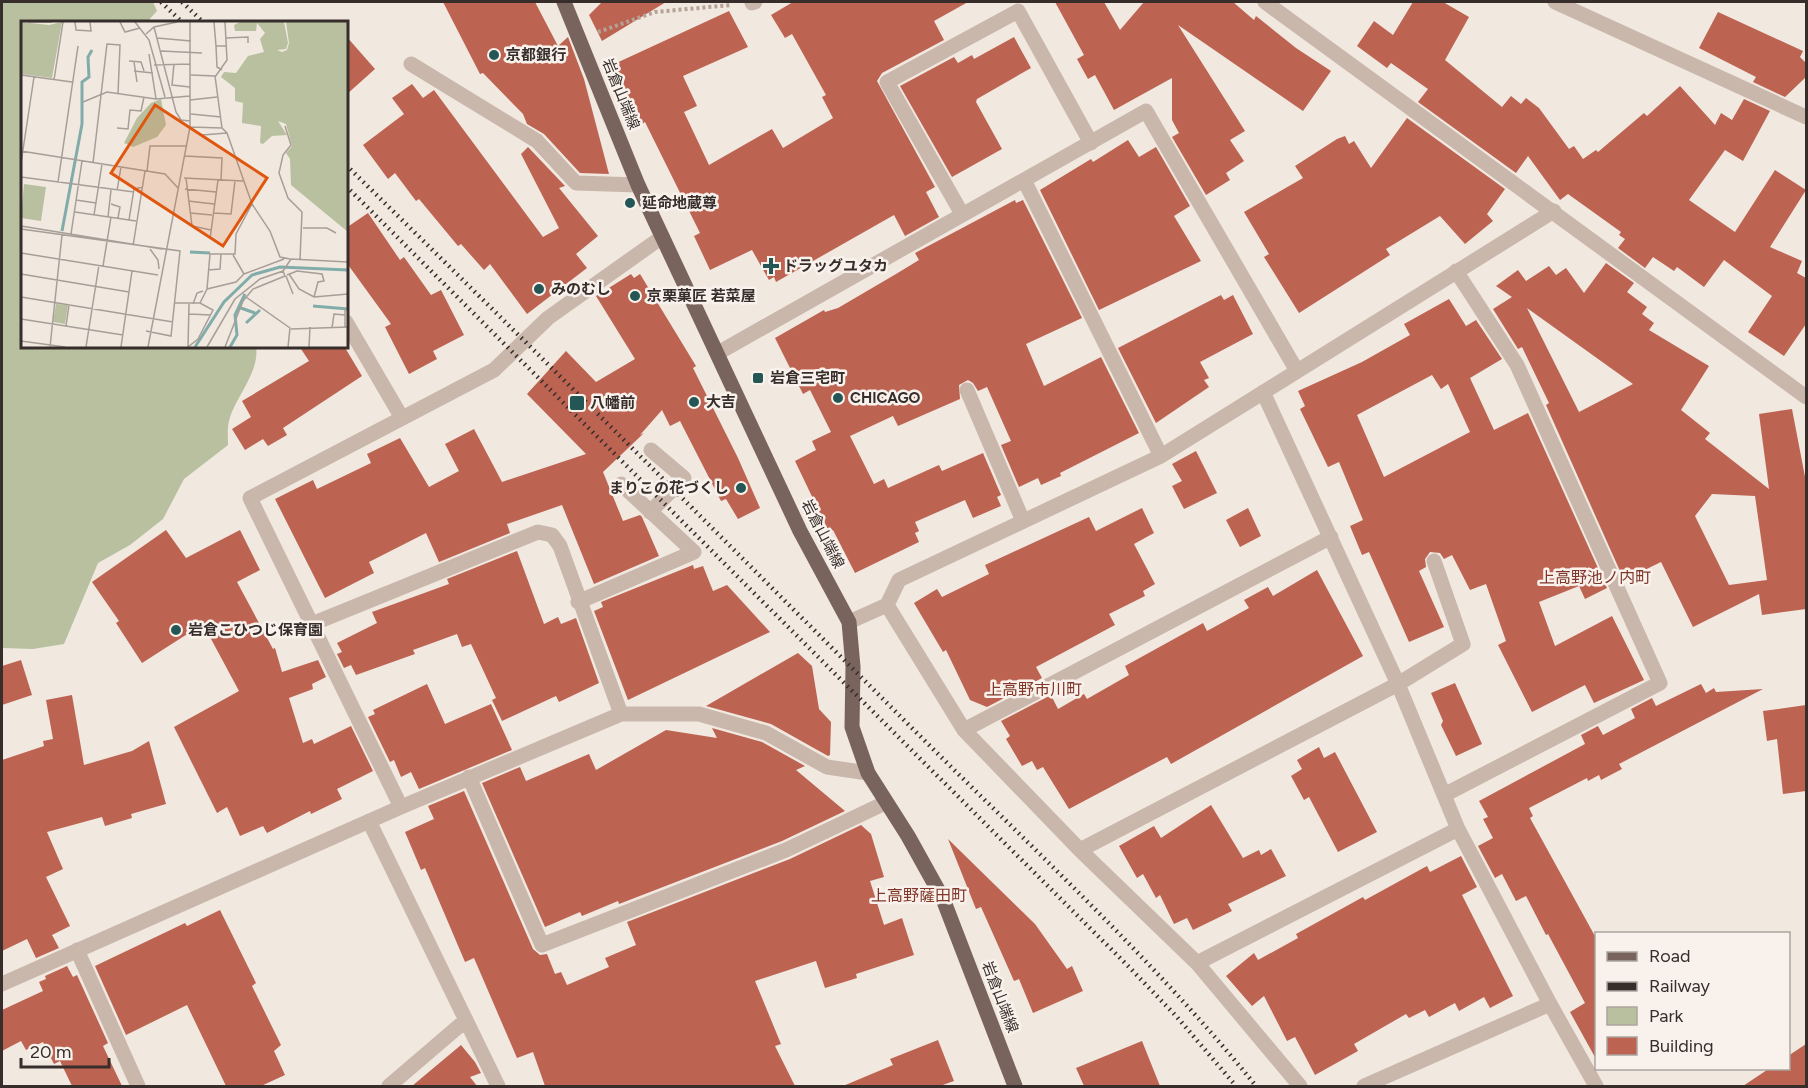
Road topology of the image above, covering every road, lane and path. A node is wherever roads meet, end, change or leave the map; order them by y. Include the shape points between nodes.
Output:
1 (564, 2) edge
2 (754, 2) edge
3 (1265, 2) edge
4 (1555, 2) edge
5 (579, 38) junction
6 (411, 64) dead end
7 (1806, 117) edge
8 (1090, 143) junction
9 (1024, 180) junction
10 (638, 185) junction
11 (1554, 211) junction
12 (962, 214) junction
13 (662, 237) junction
14 (1456, 272) junction
15 (348, 325) edge
16 (718, 353) junction
17 (1297, 371) junction
18 (968, 390) dead end
19 (1263, 392) junction
20 (1806, 397) edge
21 (402, 418) junction
22 (651, 450) dead end
23 (1161, 456) junction
24 (621, 484) dead end
25 (650, 512) junction
26 (1023, 521) junction
27 (1331, 537) junction
28 (1434, 561) dead end
29 (578, 602) junction
30 (886, 605) junction
31 (849, 622) junction
32 (312, 624) junction
33 (1398, 684) junction
34 (621, 714) junction
35 (964, 730) junction
36 (868, 773) junction
37 (469, 777) junction
38 (1444, 795) junction
39 (885, 803) junction
40 (401, 807) junction
41 (369, 821) junction
42 (1458, 829) junction
43 (1080, 850) junction
44 (77, 950) junction
45 (1197, 963) junction
46 (2, 984) edge
47 (1550, 1004) junction
48 (466, 1020) junction
49 (138, 1086) edge
50 (389, 1086) edge
51 (498, 1086) edge
52 (1016, 1086) edge
53 (1300, 1086) edge
54 (1364, 1086) edge
55 (1596, 1086) edge

1 - 5 main road, 岩倉山端線
2 - 5 path via 655,12
3 - 11 street
4 - 7 street
5 - 10 main road, 岩倉山端線
6 - 10 street via 537,141 576,183
8 - 9 street
8 - 12 street via 1018,11 887,82
8 - 17 street via 1146,111
9 - 12 street
9 - 23 street
10 - 13 main road, 岩倉山端線
11 - 14 street
11 - 20 street
12 - 16 street
13 - 16 main road, 岩倉山端線
13 - 21 street via 548,318 494,370
14 - 17 street
14 - 38 street via 1517,366 1660,683
15 - 21 street
16 - 31 main road, 岩倉山端線 via 800,531
17 - 19 street
18 - 26 street
19 - 23 street
19 - 27 street
21 - 32 street via 250,498
22 - 25 street via 684,478
23 - 26 street
24 - 25 street
25 - 29 street via 694,552
26 - 30 street via 899,580
27 - 33 street
27 - 35 street
28 - 33 street via 1462,644
29 - 32 street via 560,546 552,535 538,532
29 - 34 street
30 - 31 street
30 - 35 street
31 - 36 main road, 岩倉山端線 via 852,727
32 - 40 street
33 - 38 street
33 - 43 street
34 - 36 street via 699,714 766,733 827,766
34 - 37 street
35 - 43 street
36 - 39 main road, 岩倉山端線
37 - 39 street via 542,945 786,850
37 - 40 street
38 - 42 street
39 - 52 main road, 岩倉山端線 via 943,899
40 - 41 street
41 - 44 street
41 - 48 street
42 - 45 street
42 - 47 street
43 - 45 street
44 - 46 street
44 - 49 street
45 - 53 street
47 - 54 street
47 - 55 street
48 - 50 street
48 - 51 street

